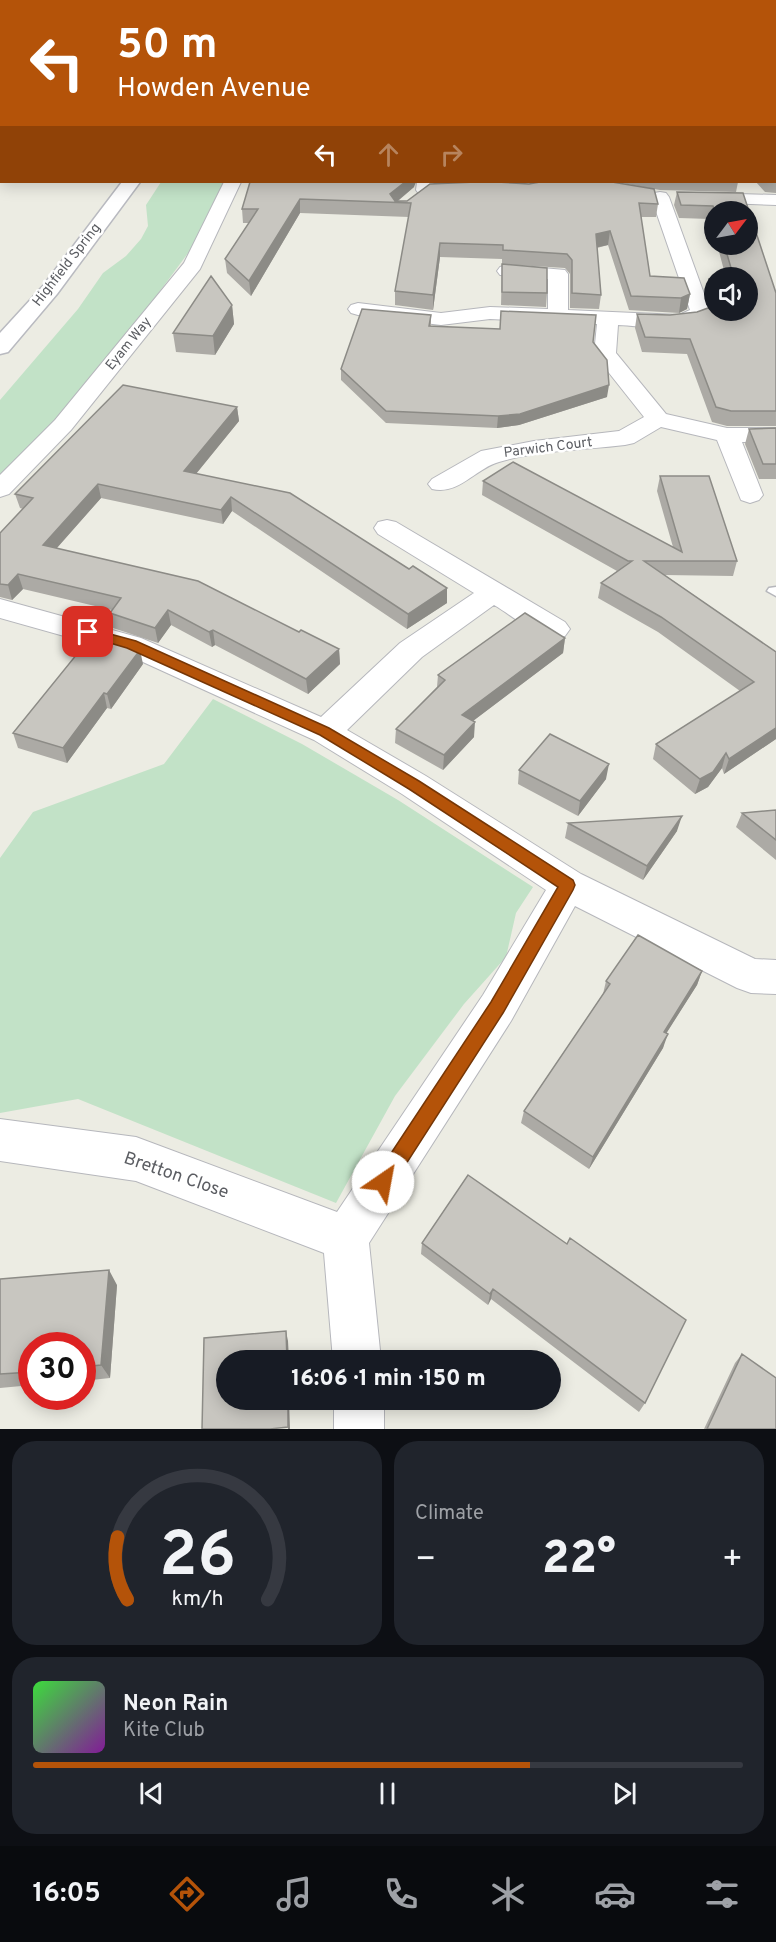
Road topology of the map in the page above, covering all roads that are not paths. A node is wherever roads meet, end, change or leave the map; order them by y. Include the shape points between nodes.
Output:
1 (130, 183) edge
2 (232, 183) edge
3 (425, 186) edge
4 (478, 188) edge
5 (638, 194) edge
6 (660, 197) junction
7 (776, 200) edge
8 (409, 202) edge
9 (507, 271) edge
10 (357, 309) dead end
11 (558, 315) junction
12 (608, 317) junction
13 (0, 347) edge
14 (658, 419) junction
15 (727, 435) junction
16 (776, 435) edge
17 (441, 484) dead end
18 (0, 489) edge
19 (750, 495) dead end
20 (387, 528) dead end
21 (494, 592) junction
22 (0, 608) edge
23 (555, 629) edge
24 (325, 732) junction
25 (568, 885) junction
26 (776, 977) edge
27 (0, 1140) edge
28 (346, 1238) junction
29 (356, 1350) edge
30 (359, 1410) edge
31 (359, 1429) edge

1 - 13 main road, Highfield Spring via 50,290
2 - 18 street, Eyam Way via 193,265 63,425
3 - 4 street
3 - 8 street
5 - 6 street
6 - 7 street
6 - 12 street via 701,314 681,321
9 - 11 street via 558,274
10 - 11 street via 441,319 490,313
11 - 12 street
12 - 14 street via 605,354
14 - 15 street
14 - 17 street, Parwich Court via 626,438 490,456
15 - 16 street
15 - 19 street
20 - 21 street
21 - 23 street
21 - 24 street via 411,650
22 - 24 street via 131,645
24 - 25 street
25 - 26 street via 751,976
25 - 28 street via 497,1008
27 - 28 street, Bretton Close via 136,1159
28 - 29 street
30 - 31 street

